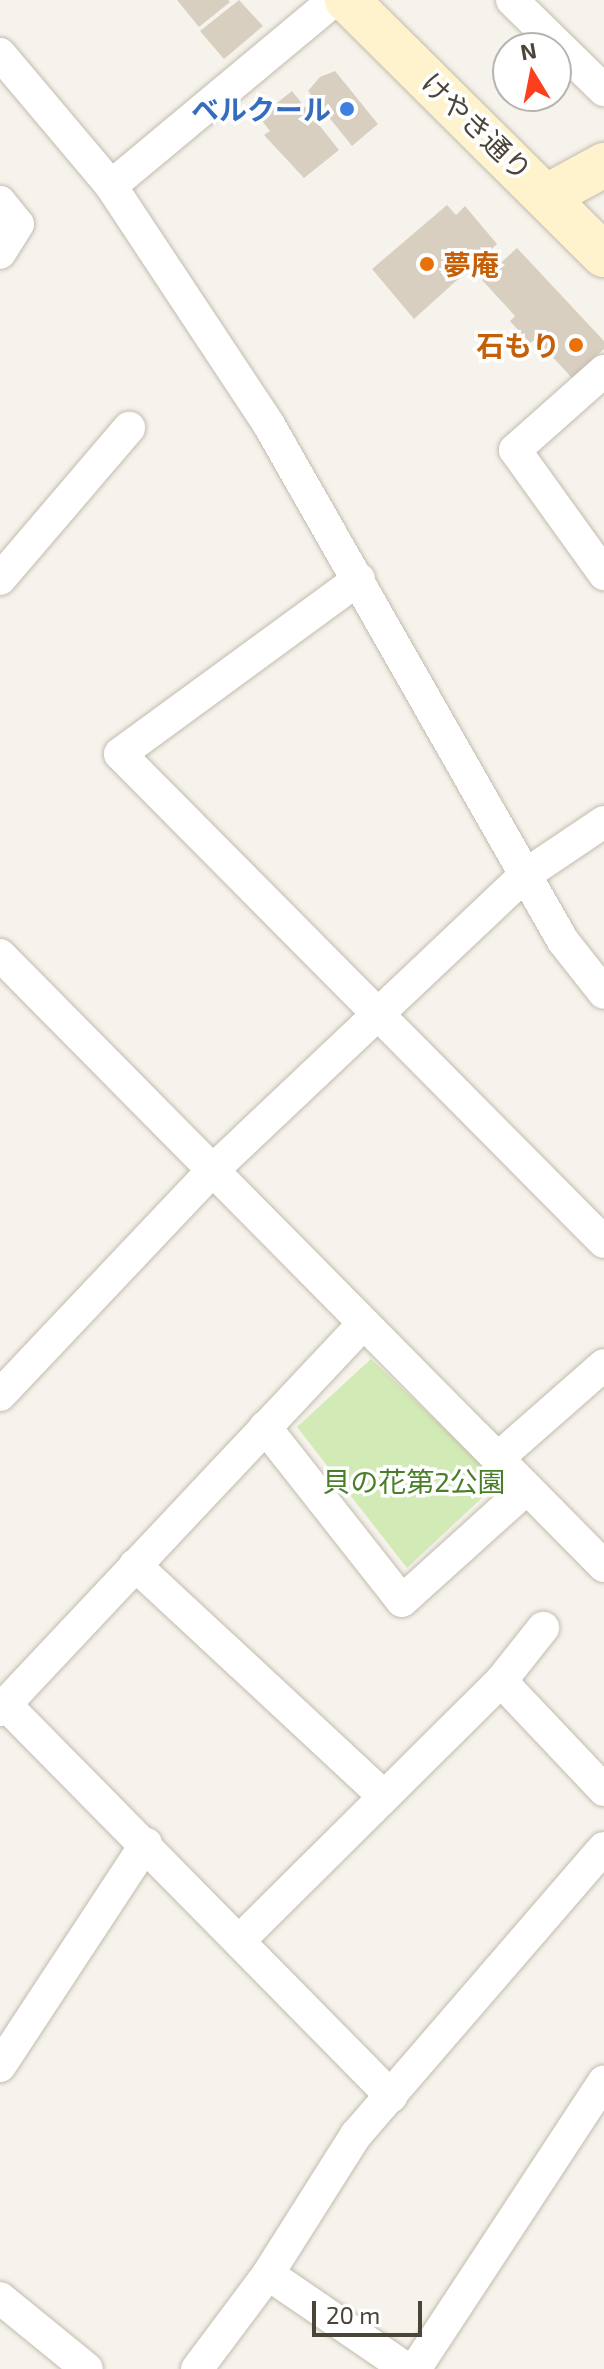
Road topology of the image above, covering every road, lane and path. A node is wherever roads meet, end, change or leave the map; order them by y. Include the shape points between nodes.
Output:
1 (334, 0) edge
2 (347, 0) edge
3 (512, 0) edge
4 (5, 70) edge
5 (604, 90) edge
6 (604, 165) edge
7 (111, 186) junction
8 (549, 195) junction
9 (0, 202) edge
10 (0, 253) edge
11 (604, 255) edge
12 (604, 371) edge
13 (129, 428) dead end
14 (604, 574) edge
15 (0, 579) edge
16 (359, 579) junction
17 (604, 822) edge
18 (525, 875) junction
19 (0, 955) edge
20 (604, 993) edge
21 (377, 1016) junction
22 (211, 1172) junction
23 (604, 1242) edge
24 (363, 1324) junction
25 (604, 1365) edge
26 (0, 1395) edge
27 (265, 1427) junction
28 (497, 1459) junction
29 (526, 1489) junction
30 (135, 1565) junction
31 (604, 1566) edge
32 (543, 1628) dead end
33 (501, 1681) junction
34 (2, 1706) edge
35 (604, 1790) edge
36 (384, 1796) junction
37 (146, 1844) junction
38 (604, 1848) edge
39 (241, 1939) junction
40 (0, 2066) edge
41 (604, 2081) edge
42 (391, 2096) junction
43 (268, 2274) junction
44 (0, 2298) edge
45 (87, 2369) edge
46 (197, 2369) edge
47 (407, 2369) edge
48 (415, 2369) edge

1 - 7 street
2 - 8 street, けやき通り
3 - 5 street
4 - 7 street
6 - 8 street
7 - 16 street via 269,425
8 - 11 street, けやき通り
9 - 10 street via 18,224
12 - 14 street via 515,450
13 - 15 street
16 - 18 street
16 - 21 street via 120,754
17 - 18 street
18 - 20 street via 563,941
18 - 21 street
19 - 22 street
21 - 22 street
21 - 23 street
22 - 24 street
22 - 26 street
24 - 27 street
24 - 28 street
25 - 28 street
27 - 29 street via 402,1601
27 - 30 street
28 - 29 street
29 - 31 street
30 - 34 street
30 - 36 street
32 - 33 street
33 - 35 street
33 - 36 street
34 - 37 street
36 - 39 street
37 - 39 street
37 - 40 street
38 - 42 street
39 - 42 street
41 - 48 street
42 - 43 street via 356,2135
43 - 46 street
43 - 47 street
44 - 45 street

